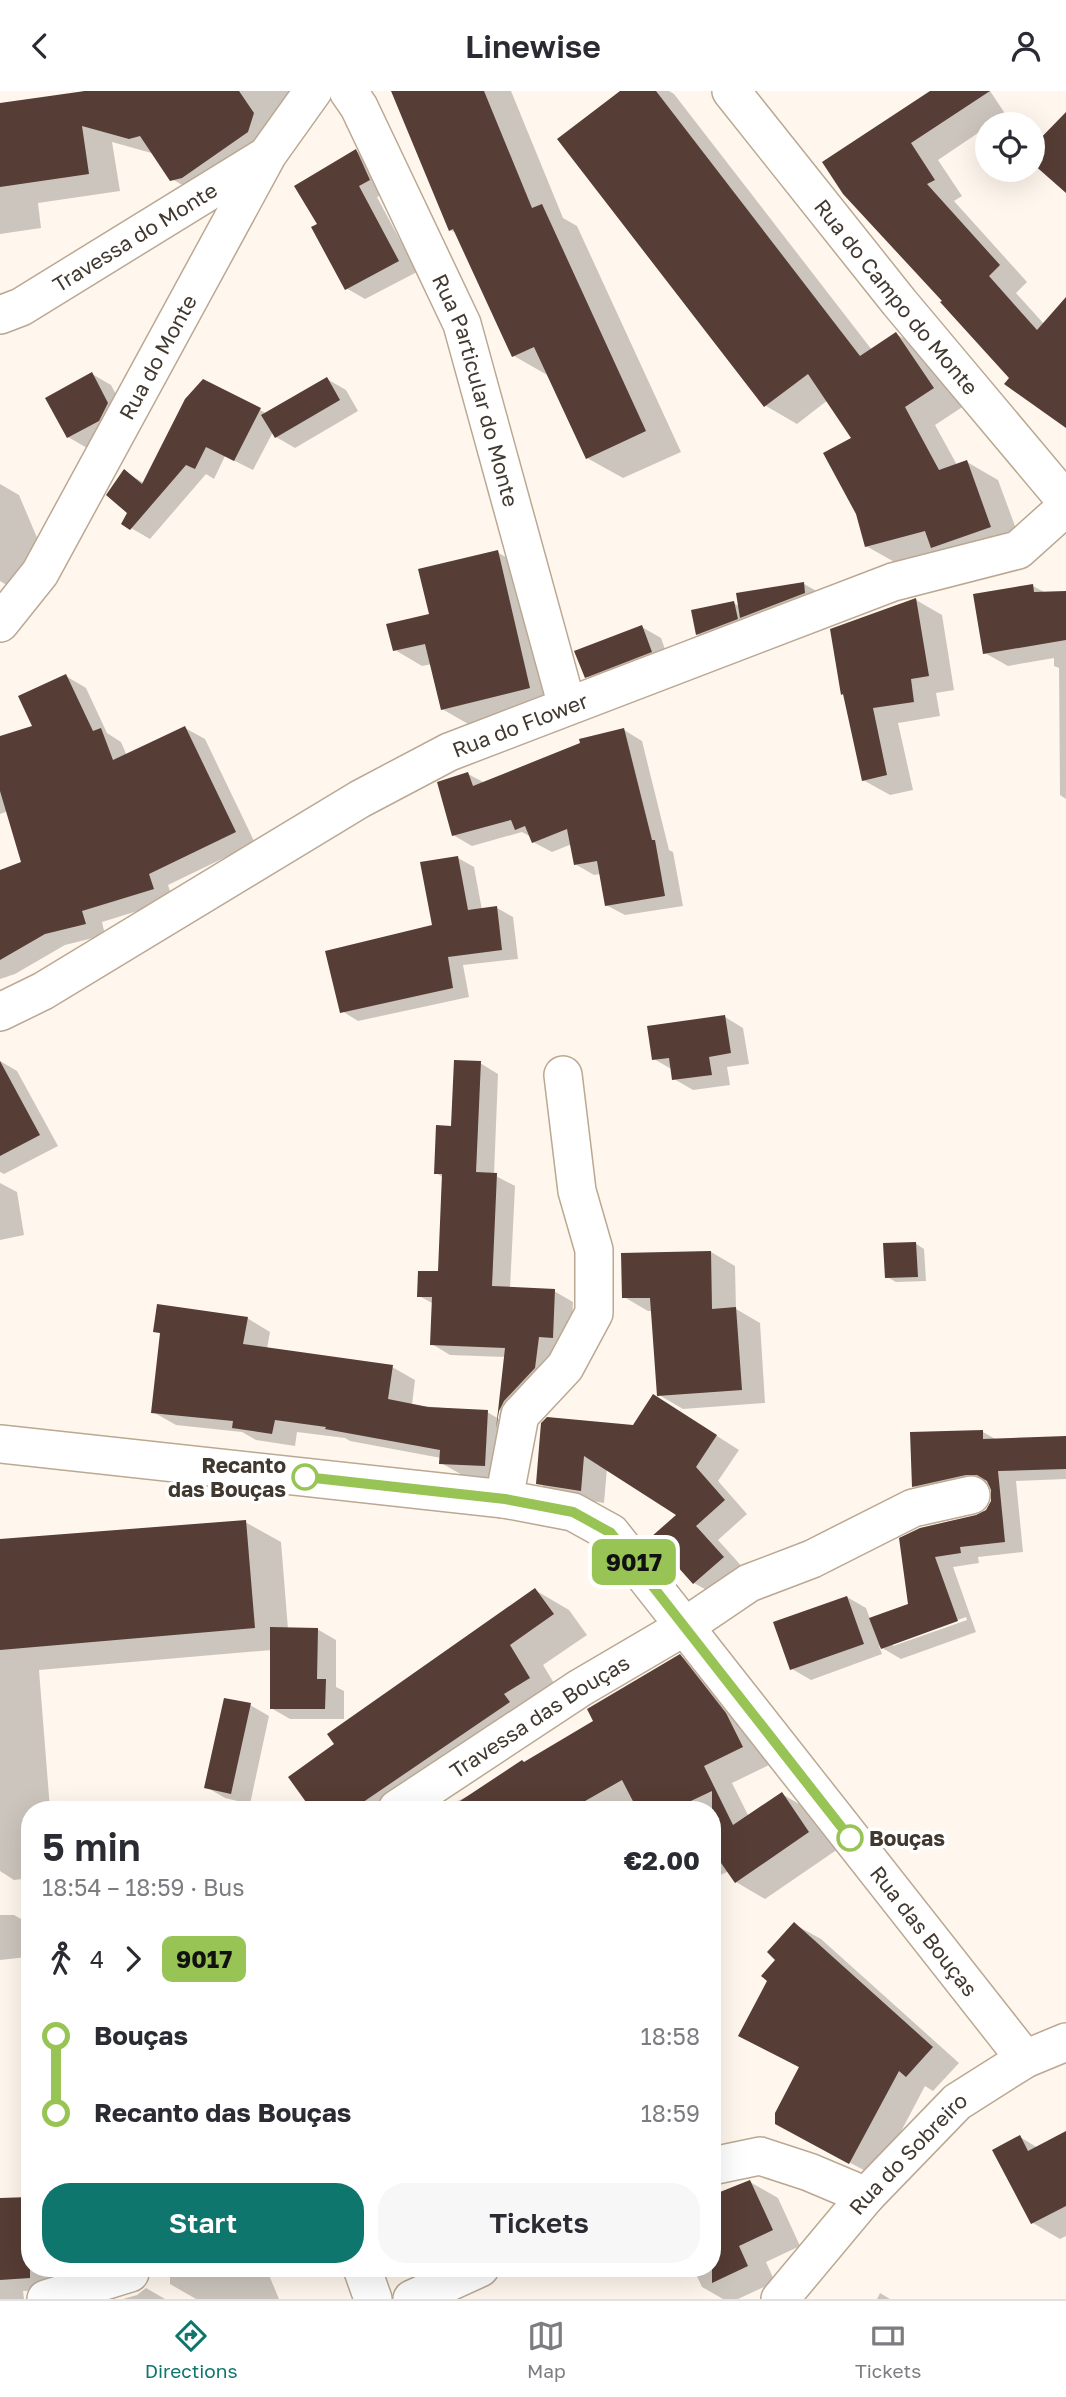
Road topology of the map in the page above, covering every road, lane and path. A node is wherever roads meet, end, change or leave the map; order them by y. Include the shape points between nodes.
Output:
1 (313, 91) edge
2 (348, 91) edge
3 (731, 91) edge
4 (268, 154) junction
5 (0, 315) edge
6 (1066, 501) edge
7 (1066, 507) edge
8 (0, 623) edge
9 (566, 706) junction
10 (0, 1012) edge
11 (563, 1075) dead end
12 (0, 1444) edge
13 (971, 1495) dead end
14 (505, 1499) junction
15 (684, 1627) junction
16 (409, 1801) edge
17 (1066, 2042) edge
18 (1025, 2059) junction
19 (721, 2164) edge
20 (866, 2196) junction
21 (118, 2277) edge
22 (365, 2277) edge
23 (460, 2277) edge
24 (46, 2299) edge
25 (373, 2299) edge
26 (412, 2299) edge
27 (780, 2299) edge

1 - 4 street, Rua do Monte
2 - 9 street, Rua Particular do Monte via 461,324
3 - 6 street, Rua do Campo do Monte
4 - 5 street, Travessa do Monte via 21,307
4 - 8 street, Rua do Monte via 40,573
7 - 9 street, Rua do Flower via 1018,550 893,582
9 - 10 street, Rua do Flower via 449,752 360,799 43,991
11 - 14 street via 577,1191 594,1249 594,1313 565,1367 520,1415
12 - 14 street, Rua das Bouças
13 - 15 street, Travessa das Bouças via 913,1508 812,1559 749,1583
14 - 15 street, Rua das Bouças via 573,1512 611,1533
15 - 16 street, Travessa das Bouças via 580,1688
15 - 18 street, Rua das Bouças
17 - 18 street, Rua do Sobreiro
18 - 20 street, Rua do Sobreiro via 957,2102
19 - 20 street via 760,2156
20 - 27 street, Rua do Sobreiro
21 - 24 street
22 - 25 street
23 - 26 street

